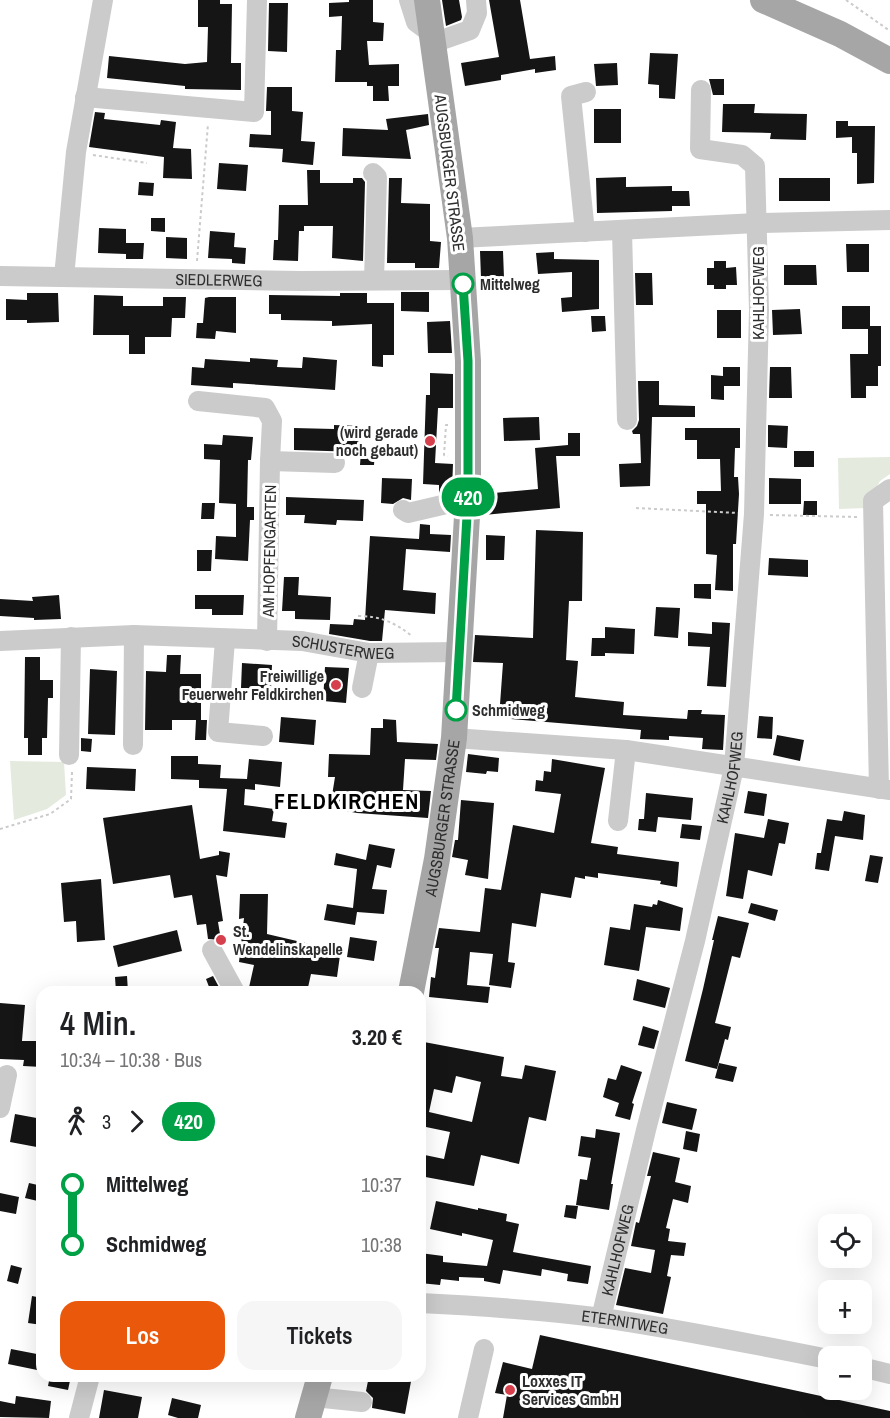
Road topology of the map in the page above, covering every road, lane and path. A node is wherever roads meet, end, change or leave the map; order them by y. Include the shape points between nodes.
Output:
1 (103, 0) edge
2 (257, 0) edge
3 (409, 0) edge
4 (427, 0) edge
5 (476, 0) edge
6 (762, 0) edge
7 (800, 0) edge
8 (846, 0) edge
9 (890, 31) edge
10 (840, 34) junction
11 (432, 38) junction
12 (890, 61) edge
13 (701, 90) dead end
14 (586, 92) dead end
15 (85, 97) junction
16 (209, 109) junction
17 (76, 153) junction
18 (147, 164) dead end
19 (373, 173) dead end
20 (890, 220) edge
21 (757, 223) junction
22 (622, 231) junction
23 (585, 232) junction
24 (460, 238) junction
25 (0, 276) edge
26 (64, 277) junction
27 (195, 279) junction
28 (374, 280) junction
29 (462, 280) junction
30 (198, 401) dead end
31 (627, 420) dead end
32 (270, 461) junction
33 (335, 464) dead end
34 (890, 489) edge
35 (468, 498) junction
36 (636, 508) dead end
37 (403, 510) dead end
38 (754, 514) junction
39 (874, 517) junction
40 (358, 616) dead end
41 (134, 635) junction
42 (71, 637) junction
43 (225, 640) junction
44 (0, 641) edge
45 (267, 641) junction
46 (434, 652) junction
47 (460, 652) junction
48 (369, 653) junction
49 (362, 688) dead end
50 (262, 736) dead end
51 (454, 738) junction
52 (133, 745) dead end
53 (626, 750) junction
54 (69, 755) joint
55 (734, 767) junction
56 (884, 789) edge
57 (618, 821) dead end
58 (0, 829) edge
59 (212, 950) dead end
60 (232, 986) edge
61 (412, 986) edge
62 (7, 1074) dead end
63 (0, 1108) edge
64 (426, 1303) edge
65 (601, 1318) junction
66 (484, 1350) dead end
67 (818, 1357) edge
68 (872, 1370) edge
69 (890, 1374) edge
70 (88, 1382) edge
71 (314, 1397) edge
72 (362, 1402) dead end
73 (79, 1418) edge
74 (468, 1418) edge

1 - 15 street
2 - 16 street via 254,112
3 - 11 street via 416,22
4 - 11 main road, AUGSBURGER STRASSE
5 - 11 street via 477,14 470,30
6 - 10 main road
7 - 10 main road
8 - 9 path
10 - 12 main road
11 - 24 main road, AUGSBURGER STRASSE
13 - 21 street via 700,149 742,155 755,166
14 - 23 street via 571,96
15 - 16 street
15 - 17 street
16 - 27 path
17 - 18 path
17 - 26 street
19 - 28 street via 377,177
20 - 21 street
21 - 22 street
21 - 38 street, KAHLHOFWEG
22 - 23 street
22 - 31 street
23 - 24 street
24 - 29 main road, AUGSBURGER STRASSE
25 - 26 street, SIEDLERWEG
26 - 27 street, SIEDLERWEG
27 - 28 street, SIEDLERWEG
28 - 29 street, SIEDLERWEG
29 - 35 main road, AUGSBURGER STRASSE via 468,361
30 - 32 street, AM HOPFENGARTEN via 265,408 272,421
32 - 33 street, AM HOPFENGARTEN
32 - 45 street, AM HOPFENGARTEN
34 - 39 street via 873,501
35 - 37 street via 408,513
35 - 47 main road, AUGSBURGER STRASSE
36 - 38 path
38 - 39 path
38 - 55 street, KAHLHOFWEG
39 - 56 street
40 - 46 path via 376,616 404,629
41 - 42 street, SCHUSTERWEG
41 - 43 street, SCHUSTERWEG
41 - 52 street
42 - 44 street, SCHUSTERWEG
42 - 54 street
43 - 45 street, SCHUSTERWEG
43 - 50 street via 218,732
45 - 48 street, SCHUSTERWEG via 302,641
46 - 47 street, SCHUSTERWEG
46 - 48 street, SCHUSTERWEG
47 - 51 main road, AUGSBURGER STRASSE
48 - 49 street
51 - 53 street
51 - 61 main road, AUGSBURGER STRASSE
53 - 55 street
53 - 57 street
54 - 58 path via 71,799 50,814
55 - 56 street
55 - 65 street, KAHLHOFWEG
59 - 60 street
62 - 63 street
64 - 65 street, ETERNITWEG
65 - 67 street, ETERNITWEG
66 - 74 street
68 - 69 street
70 - 73 street
71 - 72 street

